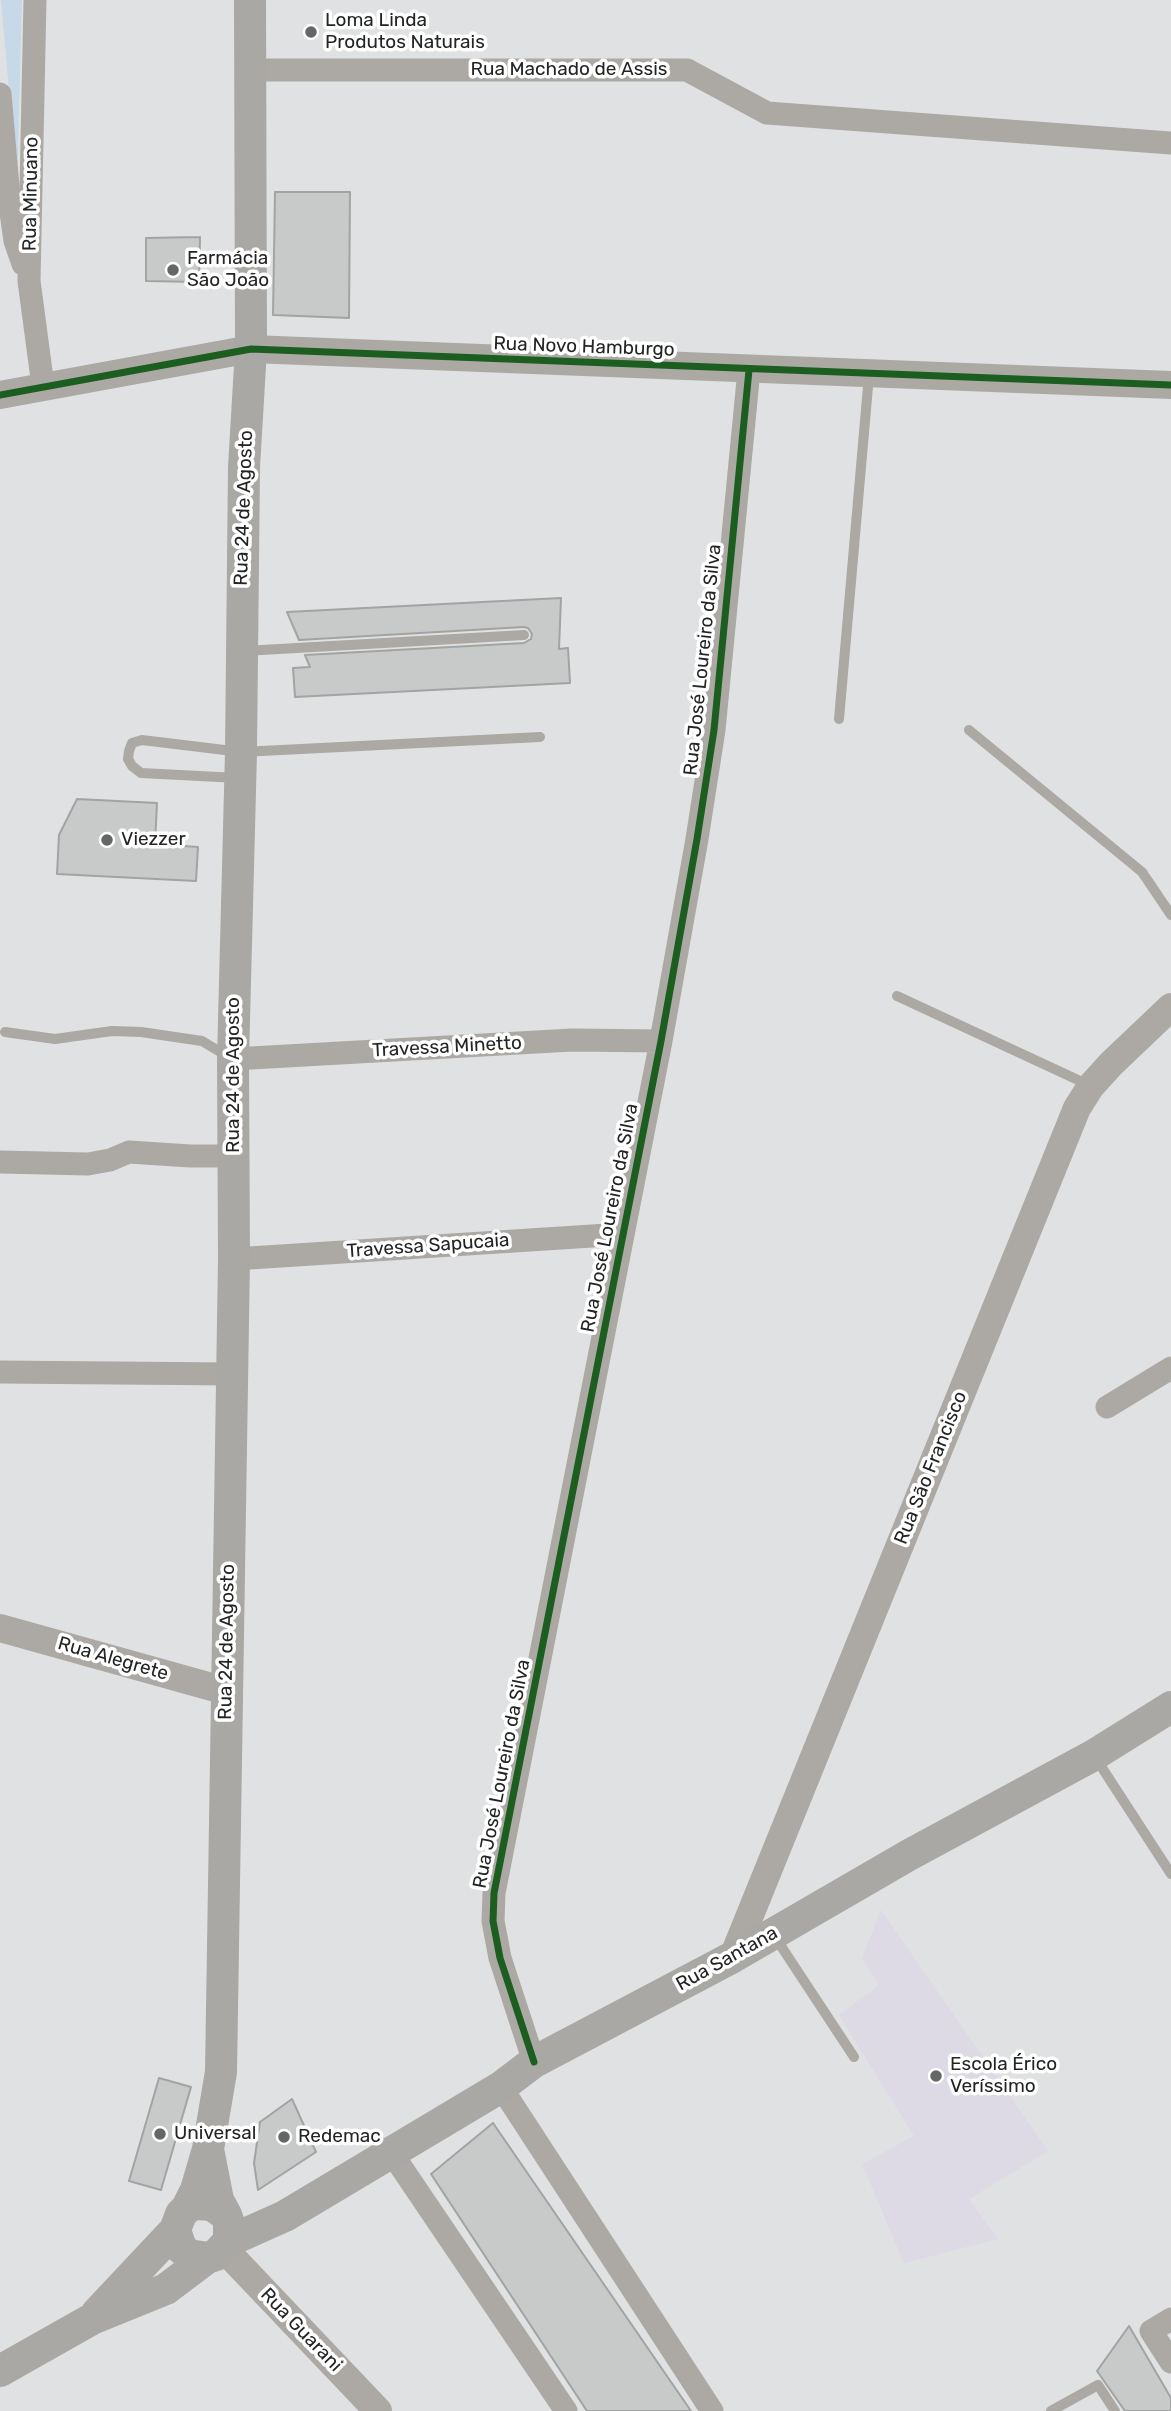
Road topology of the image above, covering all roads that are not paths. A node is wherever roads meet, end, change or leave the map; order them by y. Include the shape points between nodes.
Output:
1 (35, 0) edge
2 (250, 0) edge
3 (249, 70) junction
4 (0, 94) edge
5 (1171, 143) edge
6 (29, 281) junction
7 (251, 349) junction
8 (749, 370) junction
9 (869, 375) junction
10 (1171, 385) edge
11 (43, 386) junction
12 (0, 395) edge
13 (524, 635) dead end
14 (241, 652) junction
15 (839, 719) dead end
16 (969, 730) dead end
17 (540, 737) dead end
18 (240, 765) junction
19 (1171, 915) edge
20 (897, 996) dead end
21 (1171, 1007) edge
22 (5, 1032) dead end
23 (662, 1041) junction
24 (233, 1059) junction
25 (1091, 1086) junction
26 (234, 1156) junction
27 (0, 1162) edge
28 (623, 1234) junction
29 (234, 1259) junction
30 (1171, 1368) edge
31 (0, 1372) edge
32 (232, 1374) junction
33 (1107, 1407) dead end
34 (0, 1628) edge
35 (226, 1691) junction
36 (1171, 1707) edge
37 (1094, 1755) junction
38 (1171, 1874) edge
39 (773, 1934) junction
40 (733, 1957) junction
41 (854, 2057) dead end
42 (534, 2063) junction
43 (500, 2087) junction
44 (208, 2149) junction
45 (391, 2152) junction
46 (181, 2219) junction
47 (223, 2237) junction
48 (92, 2319) junction
49 (1171, 2319) edge
50 (1171, 2362) edge
51 (0, 2371) edge
52 (378, 2411) edge
53 (566, 2411) edge
54 (712, 2411) edge
55 (1051, 2411) edge
56 (1115, 2411) edge

1 - 6 street, Rua Minuano
2 - 3 main road, Rua 24 de Agosto
3 - 5 street, Rua Machado de Assis via 687,71 767,113
3 - 7 main road, Rua 24 de Agosto
4 - 6 street via 15,241
6 - 11 street, Rua Minuano
7 - 8 street, Rua Novo Hamburgo
7 - 11 street, Rua Novo Hamburgo
7 - 14 main road, Rua 24 de Agosto
8 - 9 street, Rua Novo Hamburgo
8 - 23 street, Rua José Loureiro da Silva via 714,730
9 - 10 street, Rua Novo Hamburgo
9 - 15 lane
11 - 12 street, Rua Novo Hamburgo
13 - 14 lane
14 - 18 main road, Rua 24 de Agosto
16 - 19 lane via 1142,872
17 - 18 lane
18 - 18 lane via 141,773 128,759 132,743 142,740
18 - 24 main road, Rua 24 de Agosto
20 - 25 lane
21 - 25 street, Rua São Francisco
22 - 24 lane via 55,1039 141,1032 202,1041
23 - 24 street, Travessa Minetto via 572,1040
23 - 28 street, Rua José Loureiro da Silva
24 - 26 main road, Rua 24 de Agosto
25 - 40 street, Rua São Francisco via 1077,1108
26 - 27 street via 129,1152 88,1164
26 - 29 main road, Rua 24 de Agosto
28 - 29 street, Travessa Sapucaia
28 - 42 street, Rua José Loureiro da Silva via 494,1893 493,1921 500,1958
29 - 32 main road, Rua 24 de Agosto
30 - 33 street
31 - 32 street
32 - 35 main road, Rua 24 de Agosto
34 - 35 street, Rua Alegrete
35 - 44 main road, Rua 24 de Agosto via 221,2072
36 - 37 main road, Rua Santana
37 - 38 lane
37 - 39 main road, Rua Santana
39 - 40 main road, Rua Santana
39 - 41 lane
40 - 42 main road, Rua Santana
42 - 43 main road, Rua Santana
43 - 45 main road, Rua Santana
43 - 54 street
44 - 46 main road, Rua 24 de Agosto via 196,2190
44 - 47 main road, Rua 24 de Agosto
45 - 47 main road, Rua Santana via 285,2216
45 - 53 street
46 - 47 main road via 195,2204 212,2205
46 - 47 main road via 181,2249 189,2255
46 - 48 main road, Rua 24 de Agosto
47 - 48 main road, Rua 24 de Agosto via 166,2289
47 - 52 street, Rua Guarani
48 - 51 main road, Rua 24 de Agosto
49 - 50 street via 1151,2331
55 - 56 lane via 1098,2385

